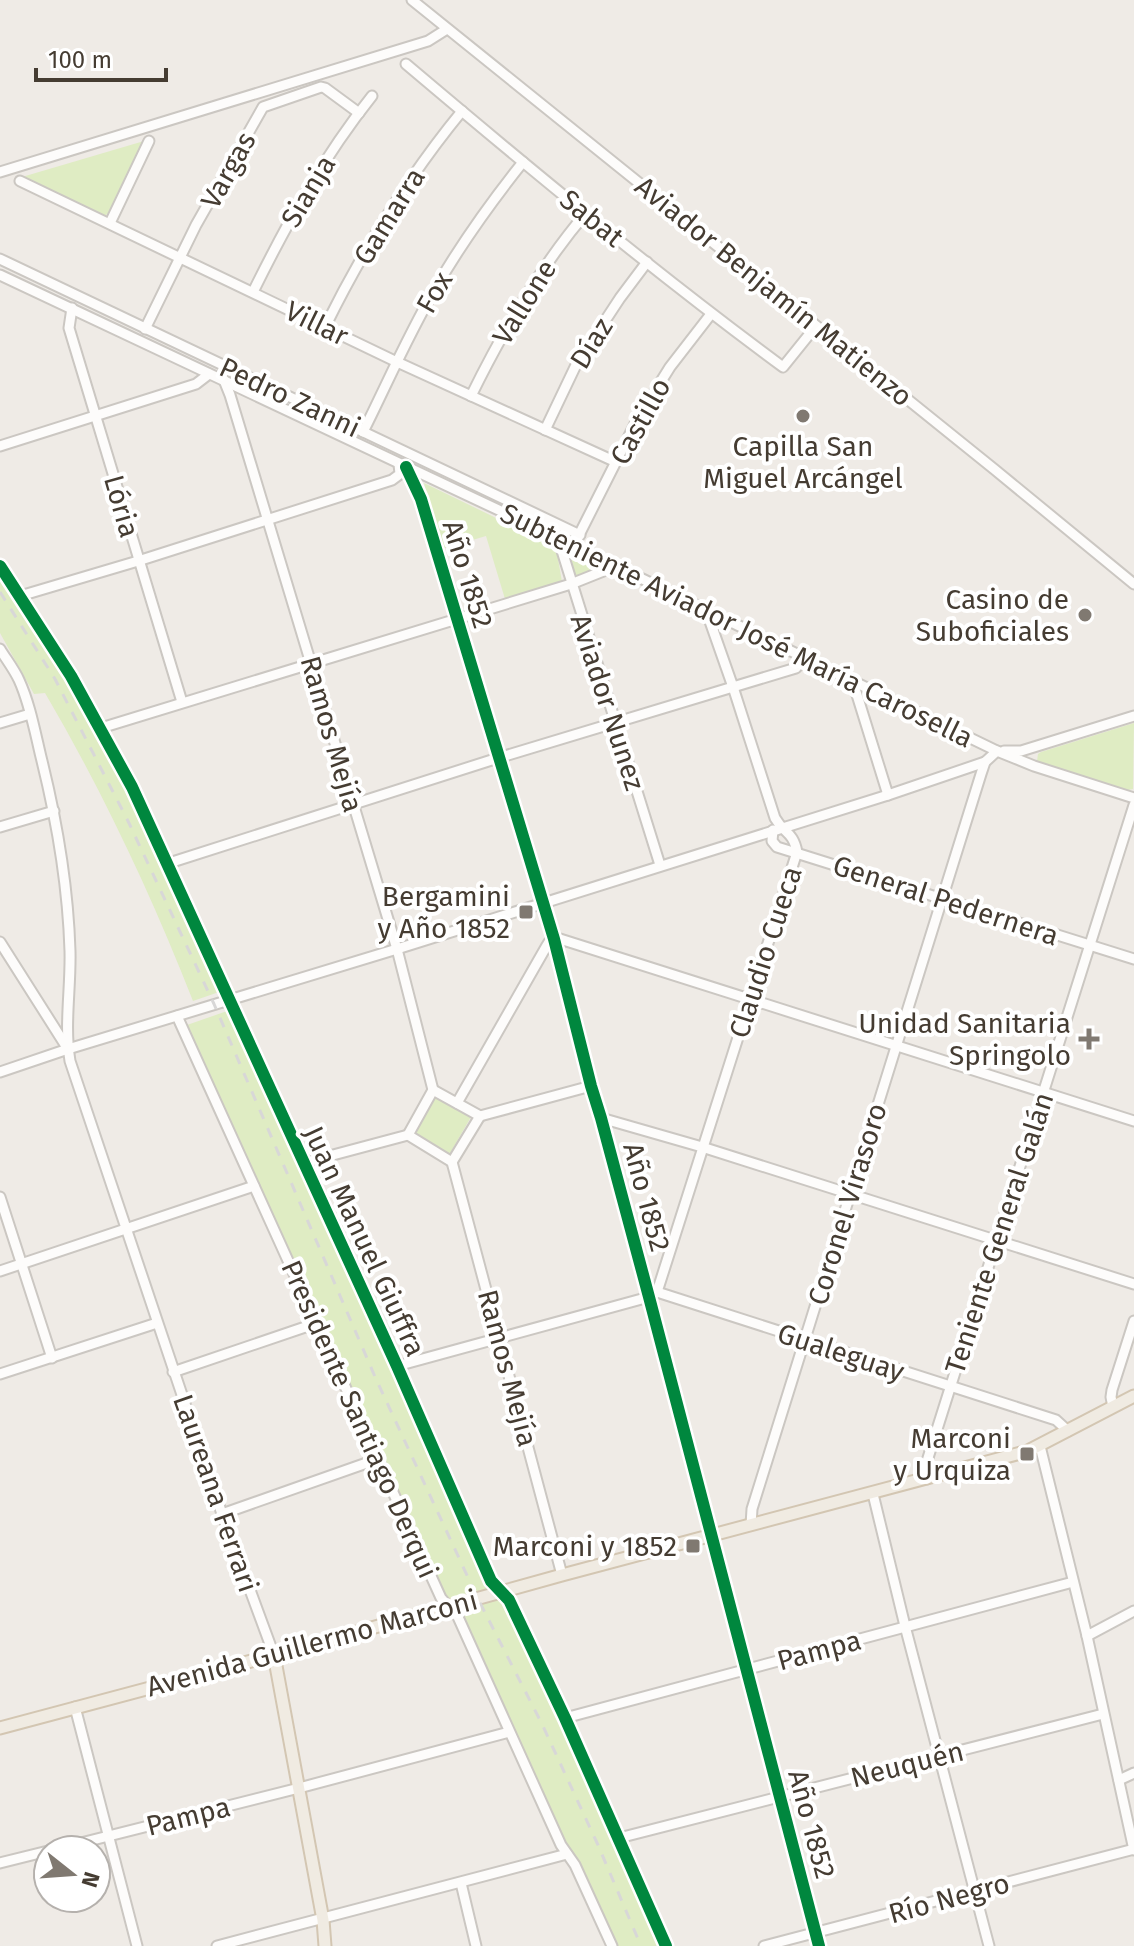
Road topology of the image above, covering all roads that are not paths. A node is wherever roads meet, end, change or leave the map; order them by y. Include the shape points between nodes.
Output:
1 (412, 0) edge
2 (447, 29) junction
3 (406, 64) dead end
4 (372, 96) dead end
5 (462, 111) junction
6 (359, 113) junction
7 (149, 141) dead end
8 (523, 162) junction
9 (0, 172) edge
10 (20, 181) dead end
11 (586, 213) junction
12 (110, 223) junction
13 (180, 257) junction
14 (0, 259) edge
15 (647, 262) junction
16 (0, 275) edge
17 (253, 292) junction
18 (72, 308) junction
19 (711, 314) junction
20 (816, 326) junction
21 (325, 327) junction
22 (145, 329) junction
23 (397, 362) junction
24 (209, 374) junction
25 (224, 380) junction
26 (471, 396) junction
27 (95, 416) junction
28 (545, 430) junction
29 (363, 432) junction
30 (0, 446) edge
31 (616, 462) junction
32 (402, 465) junction
33 (268, 520) junction
34 (580, 535) junction
35 (558, 538) junction
36 (570, 545) junction
37 (138, 561) junction
38 (607, 562) junction
39 (0, 566) edge
40 (571, 584) junction
41 (1134, 584) edge
42 (20, 596) junction
43 (706, 610) junction
44 (456, 619) junction
45 (0, 649) edge
46 (804, 658) junction
47 (312, 662) junction
48 (853, 682) junction
49 (733, 687) junction
50 (182, 702) junction
51 (30, 714) junction
52 (1134, 716) edge
53 (0, 723) edge
54 (615, 723) junction
55 (101, 728) junction
56 (997, 751) junction
57 (498, 758) junction
58 (985, 762) junction
59 (888, 795) junction
60 (1134, 798) edge
61 (1134, 805) edge
62 (353, 806) junction
63 (54, 811) junction
64 (0, 827) edge
65 (777, 828) junction
66 (797, 852) junction
67 (166, 864) junction
68 (660, 865) junction
69 (942, 900) junction
70 (543, 902) junction
71 (554, 939) junction
72 (0, 942) edge
73 (1090, 946) junction
74 (397, 949) junction
75 (1134, 959) edge
76 (228, 1000) junction
77 (750, 1000) junction
78 (177, 1016) junction
79 (896, 1046) junction
80 (68, 1049) junction
81 (0, 1072) edge
82 (591, 1086) junction
83 (433, 1090) junction
84 (1044, 1092) junction
85 (457, 1103) junction
86 (480, 1116) junction
87 (601, 1118) junction
88 (1134, 1121) edge
89 (408, 1135) junction
90 (702, 1147) junction
91 (452, 1162) junction
92 (303, 1163) junction
93 (254, 1186) junction
94 (850, 1194) junction
95 (0, 1197) edge
96 (126, 1229) junction
97 (997, 1240) junction
98 (21, 1264) junction
99 (0, 1271) edge
100 (661, 1277) junction
101 (643, 1278) junction
102 (1134, 1284) edge
103 (653, 1294) junction
104 (1134, 1321) edge
105 (157, 1323) junction
106 (317, 1323) junction
107 (500, 1338) junction
108 (804, 1340) junction
109 (52, 1358) junction
110 (397, 1366) junction
111 (173, 1372) junction
112 (0, 1374) edge
113 (950, 1387) junction
114 (1134, 1396) edge
115 (1113, 1407) junction
116 (1068, 1431) junction
117 (1040, 1446) junction
118 (378, 1459) junction
119 (927, 1479) junction
120 (873, 1494) junction
121 (222, 1514) junction
122 (751, 1525) junction
123 (710, 1536) junction
124 (562, 1575) junction
125 (1073, 1582) junction
126 (500, 1592) junction
127 (448, 1607) junction
128 (1134, 1611) edge
129 (905, 1626) junction
130 (1087, 1636) junction
131 (274, 1655) junction
132 (746, 1670) junction
133 (75, 1707) junction
134 (1103, 1714) junction
135 (565, 1718) junction
136 (0, 1728) edge
137 (509, 1732) junction
138 (940, 1755) junction
139 (1134, 1773) edge
140 (1119, 1780) junction
141 (299, 1788) junction
142 (780, 1797) junction
143 (1132, 1826) edge
144 (107, 1834) edge
145 (112, 1836) edge
146 (619, 1838) junction
147 (1134, 1850) edge
148 (112, 1852) edge
149 (567, 1854) junction
150 (32, 1855) edge
151 (0, 1863) edge
152 (461, 1883) junction
153 (975, 1891) junction
154 (323, 1920) junction
155 (816, 1933) junction
156 (137, 1946) edge
157 (217, 1946) edge
158 (325, 1946) edge
159 (476, 1946) edge
160 (612, 1946) edge
161 (666, 1946) edge
162 (764, 1946) edge
163 (819, 1946) edge
164 (989, 1946) edge

1 - 2 street, Aviador Benjamín Matienzo
2 - 9 street via 428,41
2 - 20 street, Aviador Benjamín Matienzo
3 - 5 street, Sabat
4 - 6 street, Sianja
5 - 8 street, Sabat
5 - 21 street, Gamarra via 396,199
6 - 13 street, Vargas via 321,87 263,107
6 - 17 street, Sianja via 302,198
7 - 12 street
8 - 11 street, Sabat
8 - 23 street, Fox via 448,267
10 - 12 street, Villar
11 - 15 street, Sabat
11 - 26 street, Vallone via 526,294
12 - 13 street, Villar
13 - 17 street, Villar
13 - 22 street, Vargas
14 - 22 street, Pedro Zanni
15 - 19 street, Sabat
15 - 28 street, Díaz via 576,365
16 - 18 street, Subteniente Aviador José María Carosella via 7,284
17 - 21 street, Villar
18 - 24 street, Subteniente Aviador José María Carosella
18 - 27 street, Lória via 69,328
19 - 20 street, Sabat via 783,367
19 - 31 street, Castillo via 670,367
20 - 41 street, Aviador Benjamín Matienzo
21 - 23 street, Villar
22 - 29 street, Pedro Zanni
23 - 26 street, Villar
23 - 29 street, Fox
24 - 25 street, Subteniente Aviador José María Carosella
24 - 27 street via 196,384
25 - 32 street, Subteniente Aviador José María Carosella
25 - 33 street, Ramos Mejía
26 - 28 street, Villar
27 - 30 street
27 - 37 street, Lória
28 - 31 street, Villar
29 - 34 street, Pedro Zanni
31 - 34 street, Castillo
32 - 33 street via 392,480
32 - 35 street, Subteniente Aviador José María Carosella
32 - 44 street, Año 1852 via 421,499
33 - 37 street
33 - 47 street, Ramos Mejía
34 - 36 street, Castillo
35 - 36 street, Subteniente Aviador José María Carosella
35 - 40 street, Aviador Nunez
36 - 38 street, Subteniente Aviador José María Carosella
37 - 42 street
37 - 50 street, Lória
38 - 40 street via 606,570
38 - 43 street, Subteniente Aviador José María Carosella
39 - 42 street, Juan Manuel Giuffra
40 - 44 street
40 - 54 street, Aviador Nunez
42 - 55 street, Juan Manuel Giuffra
43 - 46 street, Subteniente Aviador José María Carosella
43 - 49 street, Claudio Cueca
44 - 47 street
44 - 57 street, Año 1852
45 - 51 street via 19,679
46 - 48 street, Subteniente Aviador José María Carosella
46 - 49 street via 796,668
47 - 50 street
47 - 62 street, Ramos Mejía
48 - 56 street, Subteniente Aviador José María Carosella
48 - 59 street
49 - 54 street
49 - 65 street, Claudio Cueca
50 - 55 street
51 - 53 street
51 - 63 street
52 - 56 street via 1021,751
54 - 57 street
54 - 68 street, Aviador Nunez
55 - 67 street, Juan Manuel Giuffra
56 - 58 street
56 - 60 street, Subteniente Aviador José María Carosella
57 - 62 street
57 - 70 street, Año 1852
58 - 59 street
58 - 69 street, Coronel Virasoro
59 - 65 street
61 - 73 street, Teniente General Galán
62 - 67 street
62 - 74 street, Ramos Mejía
63 - 64 street
63 - 80 street via 69,921
65 - 66 street, Claudio Cueca via 789,832
65 - 66 street, General Pedernera via 774,845
65 - 68 street
66 - 69 street, General Pedernera
66 - 77 street, Claudio Cueca
67 - 76 street, Juan Manuel Giuffra
68 - 70 street
69 - 73 street, General Pedernera
69 - 79 street, Coronel Virasoro
70 - 71 street, Año 1852
70 - 74 street
71 - 77 street
71 - 82 street, Año 1852
71 - 85 street
72 - 80 street
73 - 75 street, General Pedernera
73 - 84 street, Teniente General Galán
74 - 76 street
74 - 83 street, Ramos Mejía
76 - 78 street
76 - 92 street, Juan Manuel Giuffra
77 - 79 street
77 - 90 street, Claudio Cueca
78 - 80 street
78 - 93 street, Presidente Santiago Derqui
79 - 84 street
79 - 94 street, Coronel Virasoro
80 - 81 street
80 - 96 street, Laureana Ferrari
82 - 86 street
82 - 87 street, Año 1852
83 - 85 street
83 - 89 street
84 - 88 street
84 - 97 street, Teniente General Galán
85 - 86 street
86 - 91 street
87 - 90 street
87 - 101 street, Año 1852
89 - 91 street
89 - 92 street
90 - 94 street
90 - 100 street, Claudio Cueca
91 - 107 street, Ramos Mejía
92 - 110 street, Juan Manuel Giuffra
93 - 96 street
93 - 106 street, Presidente Santiago Derqui
94 - 97 street
94 - 108 street, Coronel Virasoro
95 - 98 street
96 - 98 street
96 - 105 street, Laureana Ferrari
97 - 102 street
97 - 113 street, Teniente General Galán
98 - 99 street
98 - 109 street
100 - 101 street
100 - 103 street, Claudio Cueca
101 - 103 street, Año 1852
103 - 107 street
103 - 108 street, Gualeguay
103 - 123 street, Año 1852
104 - 115 street via 1112,1390
105 - 109 street
105 - 111 street, Laureana Ferrari
106 - 111 street
106 - 118 street, Presidente Santiago Derqui
107 - 110 street
107 - 124 street, Ramos Mejía
108 - 113 street, Gualeguay
108 - 122 street, Coronel Virasoro
109 - 112 street
110 - 126 street, Juan Manuel Giuffra
111 - 121 street, Laureana Ferrari
113 - 116 street, Gualeguay via 1056,1420
113 - 119 street, Teniente General Galán via 927,1461
114 - 115 main road, Avenida Guillermo Marconi
115 - 116 main road, Avenida Guillermo Marconi
116 - 117 main road, Avenida Guillermo Marconi
117 - 119 main road, Avenida Guillermo Marconi
117 - 125 street
118 - 121 street
118 - 127 street, Presidente Santiago Derqui
119 - 120 main road, Avenida Guillermo Marconi
120 - 122 main road, Avenida Guillermo Marconi
120 - 129 street
121 - 131 street, Laureana Ferrari
122 - 123 main road, Avenida Guillermo Marconi
123 - 124 main road, Avenida Guillermo Marconi
123 - 132 street, Año 1852
124 - 126 main road, Avenida Guillermo Marconi
125 - 129 street, Pampa
125 - 130 street
126 - 127 main road, Avenida Guillermo Marconi
126 - 135 street, Juan Manuel Giuffra via 509,1600
127 - 131 main road, Avenida Guillermo Marconi
127 - 137 street, Presidente Santiago Derqui via 458,1617
128 - 130 street
129 - 132 street, Pampa
129 - 138 street
130 - 134 street
131 - 133 main road, Avenida Guillermo Marconi
131 - 141 main road, Laureana Ferrari
132 - 135 street, Pampa
132 - 142 street, Año 1852
133 - 136 main road, Avenida Guillermo Marconi
133 - 144 street
134 - 138 street, Neuquén
134 - 140 street
135 - 146 street, Juan Manuel Giuffra
137 - 141 street, Pampa
137 - 149 street, Presidente Santiago Derqui
138 - 142 street, Neuquén
138 - 153 street
139 - 140 street
140 - 143 street
141 - 145 street, Pampa
141 - 154 main road, Laureana Ferrari
142 - 146 street, Neuquén
142 - 155 street, Año 1852
143 - 147 street
146 - 161 street, Juan Manuel Giuffra
147 - 153 street, Río Negro
148 - 156 street
149 - 152 street
149 - 160 street, Presidente Santiago Derqui
150 - 151 street, Pampa
152 - 154 street
152 - 159 street
153 - 155 street, Río Negro
153 - 164 street
154 - 157 street
154 - 158 main road, Laureana Ferrari
155 - 162 street, Río Negro
155 - 163 street, Año 1852

